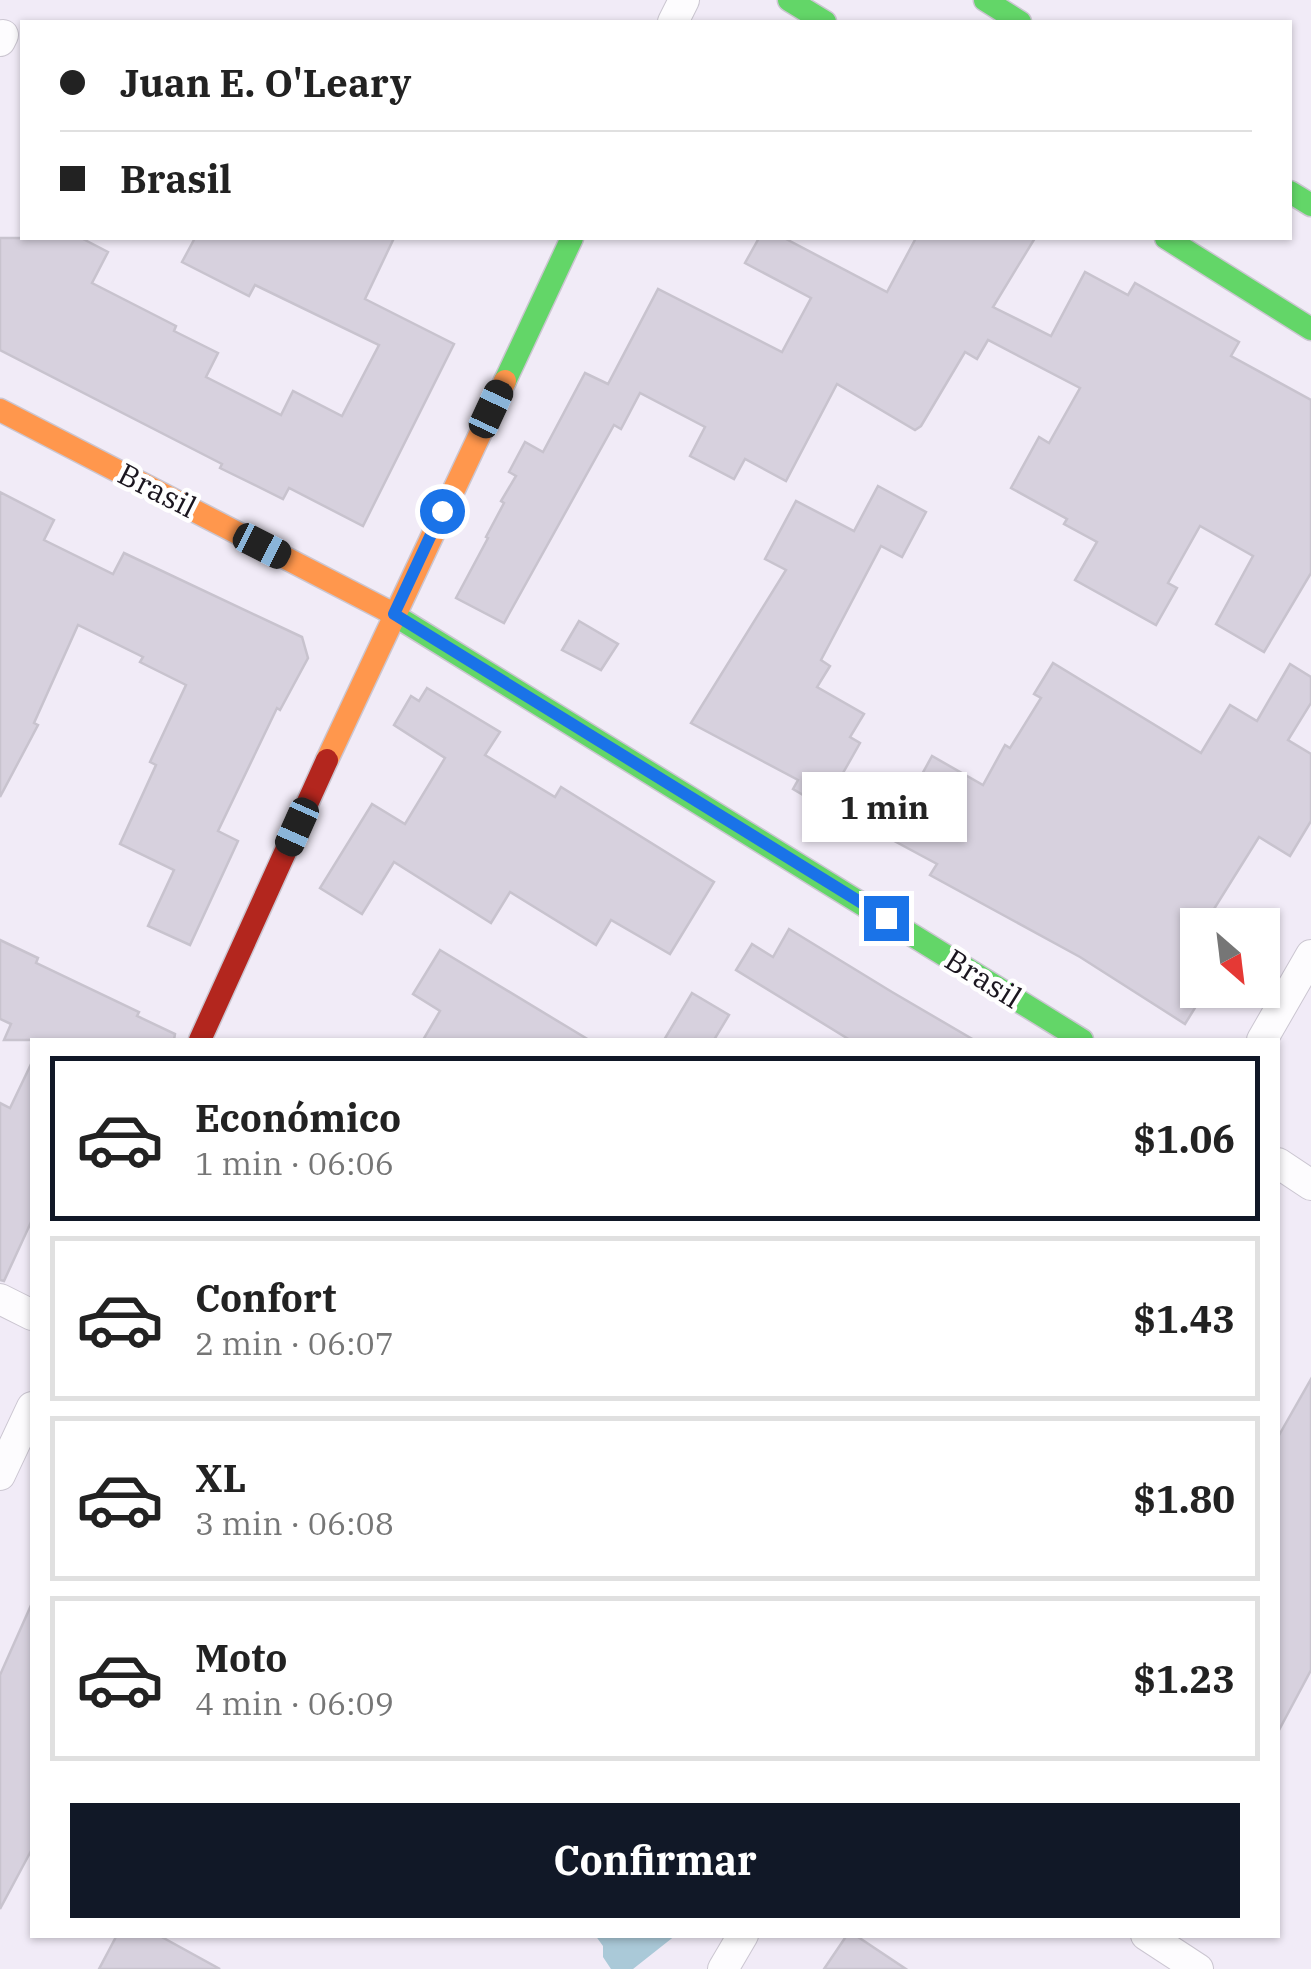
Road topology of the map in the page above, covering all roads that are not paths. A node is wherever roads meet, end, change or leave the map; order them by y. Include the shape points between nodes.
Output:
1 (789, 0) edge
2 (984, 0) edge
3 (822, 20) edge
4 (1017, 20) edge
5 (571, 240) edge
6 (1169, 240) edge
7 (1311, 329) edge
8 (0, 410) edge
9 (394, 614) junction
10 (1311, 956) edge
11 (201, 1038) edge
12 (1079, 1038) edge
13 (1263, 1038) edge
14 (1280, 1164) edge
15 (1311, 1184) edge
16 (0, 1299) edge
17 (30, 1314) edge
18 (30, 1411) edge
19 (0, 1475) edge
20 (741, 1938) edge
21 (1151, 1938) edge
22 (723, 1969) edge
23 (1198, 1969) edge

1 - 3 street
2 - 4 street
5 - 9 street
6 - 7 street
8 - 9 street, Brasil
9 - 11 street
9 - 12 street, Brasil
10 - 13 street
14 - 15 street
16 - 17 street
18 - 19 street
20 - 22 street
21 - 23 street

